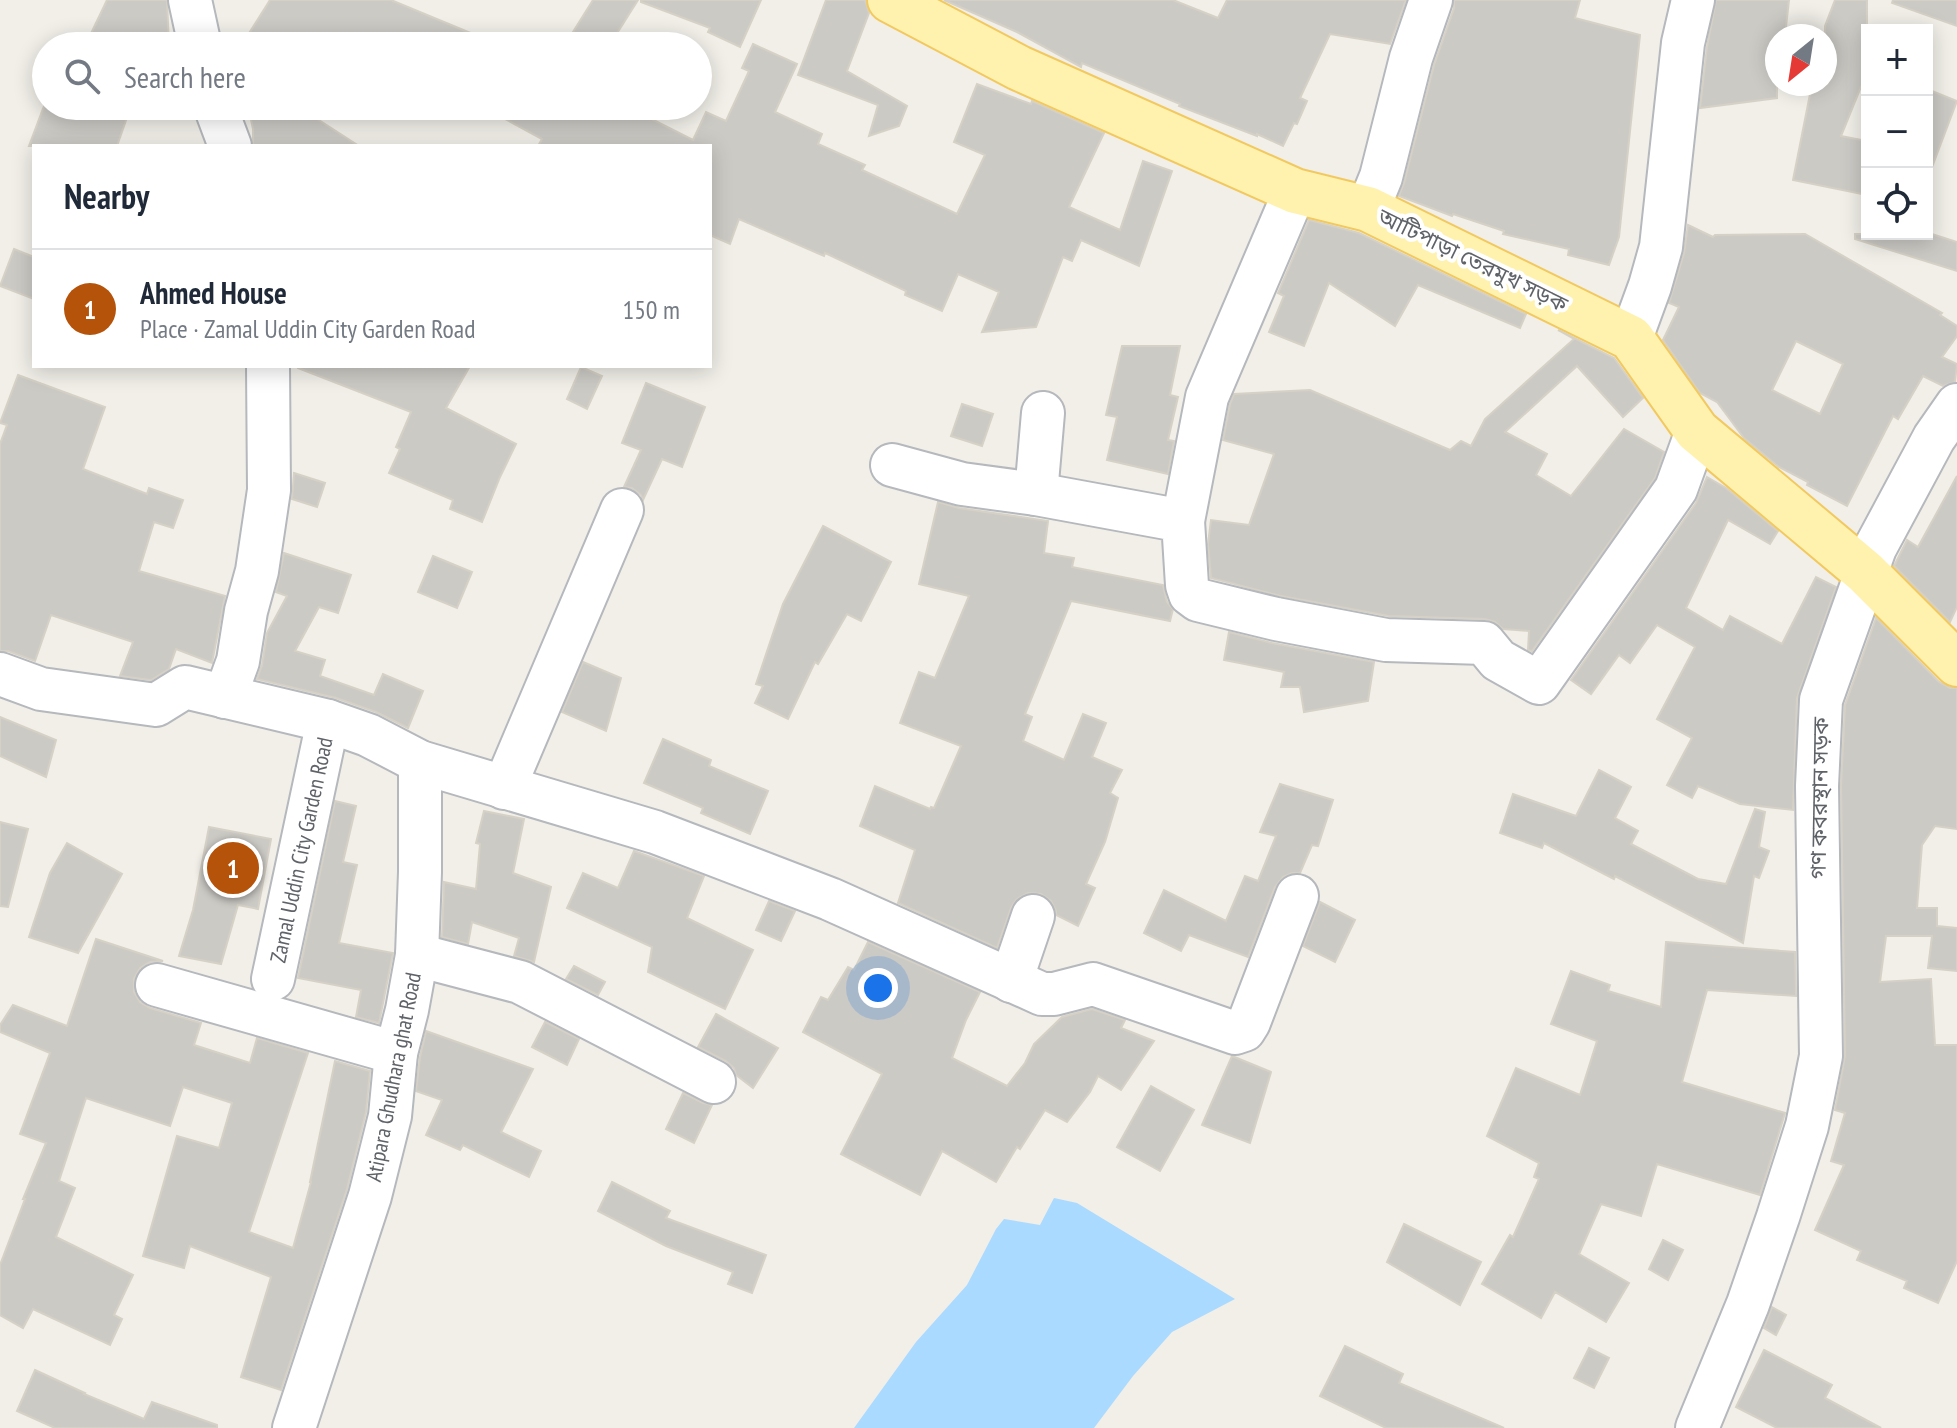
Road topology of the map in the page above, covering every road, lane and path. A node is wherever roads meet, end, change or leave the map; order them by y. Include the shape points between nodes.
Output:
1 (190, 0) edge
2 (890, 0) edge
3 (1431, 0) edge
4 (1693, 0) edge
5 (197, 32) edge
6 (220, 120) edge
7 (229, 144) edge
8 (1295, 191) junction
9 (1368, 209) junction
10 (1631, 338) junction
11 (268, 368) edge
12 (1957, 405) edge
13 (1043, 413) dead end
14 (1697, 431) junction
15 (892, 465) dead end
16 (1036, 494) junction
17 (622, 510) dead end
18 (1183, 521) junction
19 (1865, 572) junction
20 (1957, 664) edge
21 (0, 674) edge
22 (225, 697) junction
23 (328, 721) junction
24 (420, 762) junction
25 (504, 788) junction
26 (1297, 896) dead end
27 (1033, 916) dead end
28 (417, 955) junction
29 (273, 979) dead end
30 (1011, 981) junction
31 (157, 985) dead end
32 (396, 1053) junction
33 (714, 1082) dead end
34 (294, 1428) edge
35 (1697, 1428) edge

1 - 5 street
2 - 8 main road, আটিপাড়া তেরমুখ সড়ক via 1019,68
3 - 9 street
4 - 10 street via 1683,43 1661,247
6 - 7 street
8 - 9 main road, আটিপাড়া তেরমুখ সড়ক
8 - 18 street via 1207,397
9 - 10 main road, আটিপাড়া তেরমুখ সড়ক
10 - 14 main road, আটিপাড়া তেরমুখ সড়ক
11 - 22 street via 269,490 238,661
12 - 19 street, গণ কবরস্থান সড়ক via 1934,438
13 - 16 street
14 - 18 street via 1676,489 1539,683 1498,660 1484,643 1386,640 1198,600 1187,585
14 - 19 main road, আটিপাড়া তেরমুখ সড়ক
15 - 16 street via 962,484
16 - 18 street
17 - 25 street
19 - 20 main road, আটিপাড়া তেরমুখ সড়ক
19 - 35 street, গণ কবরস্থান সড়ক via 1821,700 1821,1056 1807,1126 1778,1217
21 - 22 street via 41,689 156,705 185,687
22 - 23 street
23 - 24 street
23 - 29 street, Zamal Uddin City Garden Road
24 - 25 street
24 - 28 street, Atipara Ghudhara ghat Road
25 - 30 street via 655,832 830,899
26 - 30 street via 1244,1030 1235,1033 1093,984 1042,994
27 - 30 street
28 - 32 street, Atipara Ghudhara ghat Road
28 - 33 street via 520,982
31 - 32 street
32 - 34 street, Atipara Ghudhara ghat Road via 390,1116 370,1196

